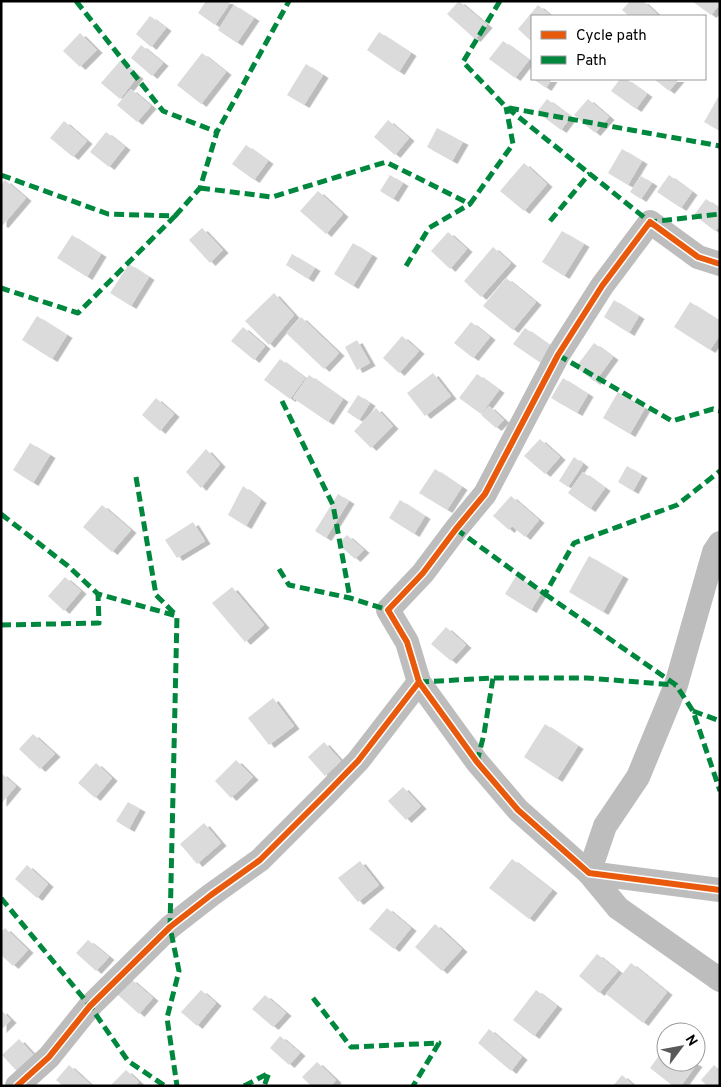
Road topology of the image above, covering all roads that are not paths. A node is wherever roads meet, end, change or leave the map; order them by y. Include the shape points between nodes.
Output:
1 (720, 264) edge
2 (720, 543) edge
3 (419, 682) junction
4 (589, 873) junction
5 (720, 890) edge
6 (720, 980) edge
7 (17, 1086) edge

1 - 3 street via 698,256 650,222 602,286 558,355 485,494 423,573 388,610 407,642
2 - 4 street via 714,552 676,685 638,777 605,826
3 - 4 street via 477,762 518,810
3 - 7 street via 358,761 327,794 260,860 170,928 90,1006 49,1057
4 - 5 street
4 - 6 street via 618,908

